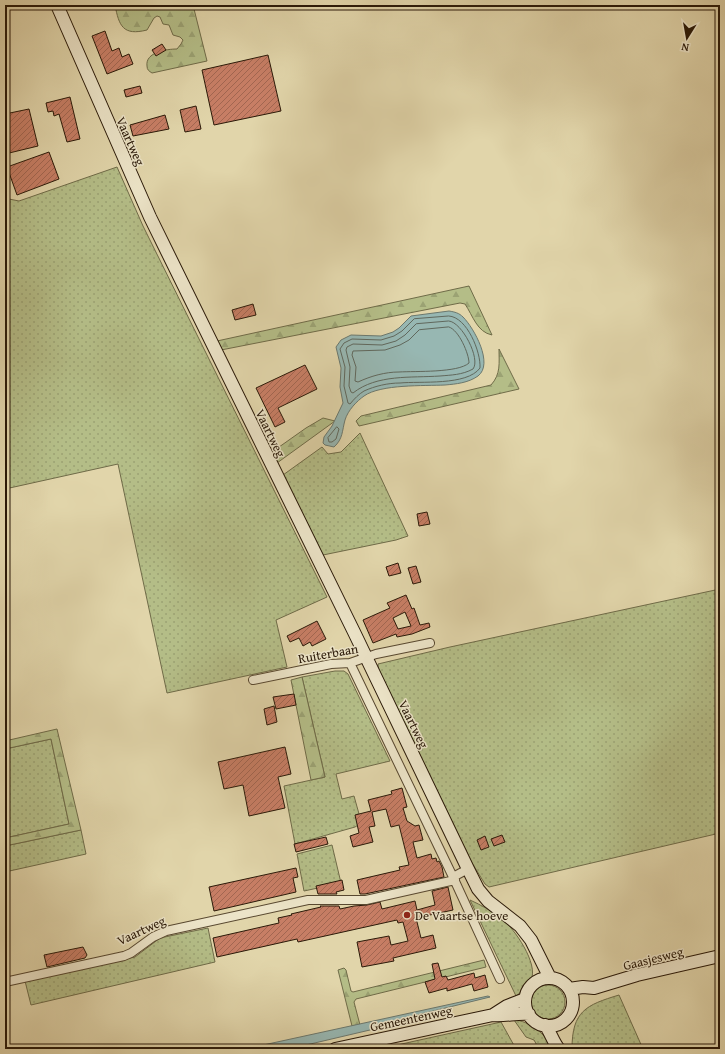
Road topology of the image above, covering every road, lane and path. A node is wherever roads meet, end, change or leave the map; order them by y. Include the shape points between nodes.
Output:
1 (57, 5) edge
2 (430, 643) dead end
3 (366, 658) junction
4 (350, 663) junction
5 (253, 680) dead end
6 (468, 869) junction
7 (454, 879) junction
8 (537, 955) junction
9 (720, 956) edge
10 (550, 978) junction
11 (500, 979) dead end
12 (5, 982) edge
13 (536, 982) junction
14 (594, 988) junction
15 (569, 989) junction
16 (526, 999) junction
17 (573, 1002) junction
18 (529, 1014) junction
19 (493, 1015) junction
20 (560, 1023) junction
21 (545, 1025) junction
22 (335, 1049) edge
23 (559, 1049) edge

1 - 3 street, Vaartweg via 150,218
2 - 3 street, Ruiterbaan
3 - 4 street, Ruiterbaan
3 - 6 street, Vaartweg
4 - 5 street, Ruiterbaan via 331,664
4 - 7 street
6 - 7 street, Vaartweg
6 - 8 street, Vaartweg via 478,889 488,901 520,926 531,940
7 - 11 street
7 - 12 street, Vaartweg via 366,900 308,900 189,926 153,937 124,956
8 - 10 street, Vaartweg
8 - 13 street, Vaartweg
9 - 14 street, Gaasjesweg via 637,975
10 - 13 street
10 - 15 street via 561,981
13 - 16 street via 527,992
14 - 15 street, Gaasjesweg
14 - 17 street, Gaasjesweg
15 - 17 street
16 - 18 street
16 - 19 street, Gemeentenweg
17 - 20 street via 569,1015
18 - 19 street, Gemeentenweg
18 - 21 street
19 - 22 street, Gemeentenweg
20 - 21 street
20 - 23 street
21 - 23 street

